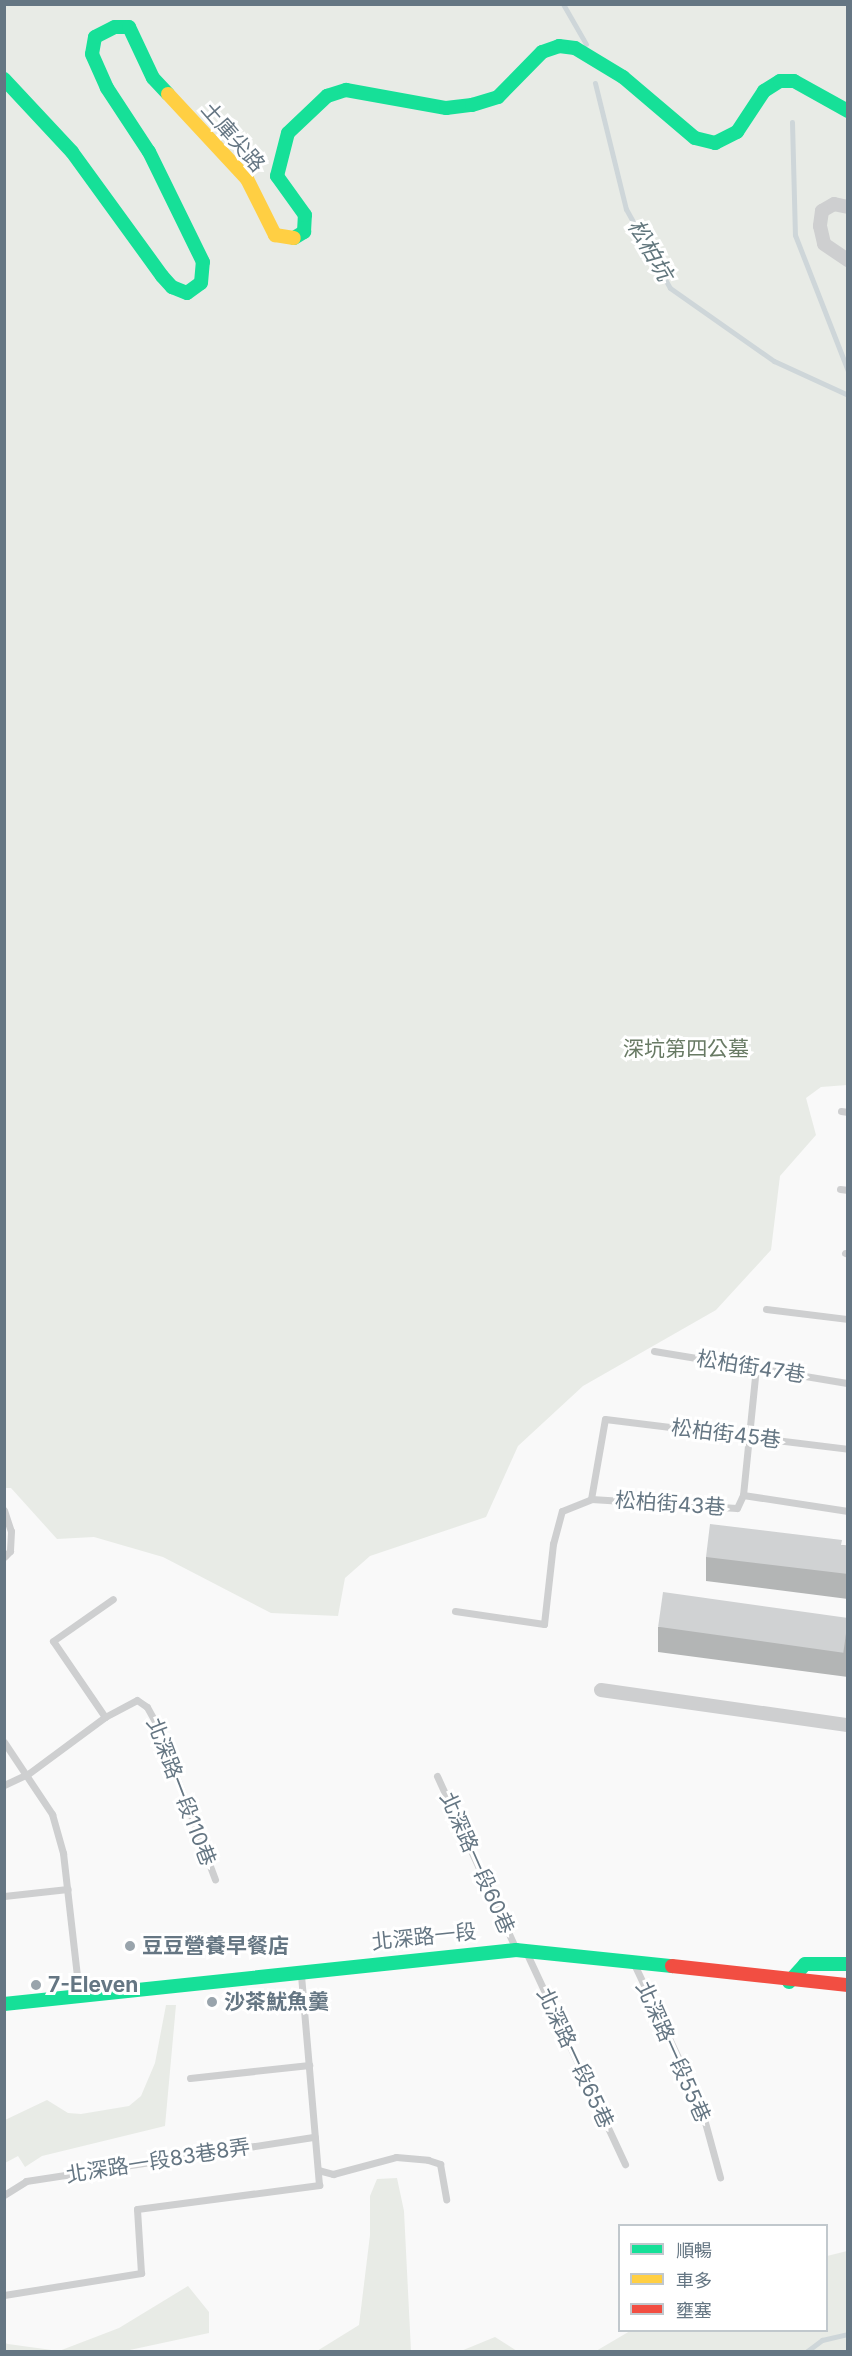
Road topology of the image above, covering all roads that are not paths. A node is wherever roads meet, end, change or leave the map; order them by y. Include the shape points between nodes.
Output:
1 (4, 79) edge
2 (848, 111) edge
3 (848, 207) edge
4 (848, 260) edge
5 (766, 1309) dead end
6 (848, 1319) edge
7 (654, 1351) dead end
8 (756, 1368) junction
9 (848, 1383) edge
10 (749, 1436) junction
11 (848, 1449) edge
12 (743, 1495) junction
13 (591, 1499) junction
14 (4, 1510) edge
15 (848, 1511) edge
16 (4, 1557) edge
17 (113, 1599) dead end
18 (455, 1611) dead end
19 (601, 1690) dead end
20 (105, 1717) junction
21 (848, 1725) edge
22 (4, 1742) edge
23 (28, 1774) junction
24 (437, 1776) dead end
25 (4, 1785) edge
26 (214, 1879) dead end
27 (68, 1889) junction
28 (4, 1896) edge
29 (521, 1951) junction
30 (633, 1962) junction
31 (848, 1964) edge
32 (301, 1972) junction
33 (789, 1982) junction
34 (848, 1985) edge
35 (80, 1996) junction
36 (4, 2004) edge
37 (309, 2064) junction
38 (190, 2078) dead end
39 (315, 2137) junction
40 (625, 2164) dead end
41 (318, 2170) junction
42 (720, 2177) dead end
43 (4, 2195) edge
44 (446, 2199) dead end
45 (4, 2295) edge

1 - 2 street, 土庫尖路 via 72,152 162,276 172,287 187,293 201,283 202,262 149,152 107,88 92,54 95,37 115,27 129,27 153,78 247,179 275,235 291,240 304,232 305,214 277,176 288,133 327,96 346,90 446,108 472,105 498,97 542,52 559,46 575,48 623,77 694,138 715,143 737,132 764,91 780,81 794,81
3 - 4 street via 834,204 822,211 820,226 824,244
5 - 6 lane
7 - 8 lane, 松柏街47巷
8 - 9 lane, 松柏街47巷
8 - 10 lane
10 - 11 lane, 松柏街45巷
10 - 12 lane
10 - 13 lane, 松柏街45巷 via 605,1419
12 - 13 lane, 松柏街43巷 via 737,1508
12 - 15 lane, 松柏街43巷
13 - 18 lane via 562,1510 553,1544 544,1624
14 - 16 lane via 11,1531 10,1551
17 - 20 lane via 53,1641
19 - 21 street
20 - 23 lane, 北深路一段110巷
20 - 26 lane, 北深路一段110巷 via 136,1700 147,1707
22 - 23 lane
23 - 25 lane, 北深路一段110巷
23 - 27 lane via 52,1814
24 - 29 lane, 北深路一段60巷
27 - 28 lane
27 - 35 lane
29 - 30 street, 北深路一段
29 - 32 street, 北深路一段
29 - 40 lane, 北深路一段65巷
30 - 33 street, 北深路一段
30 - 42 lane, 北深路一段55巷 via 700,2104
31 - 33 street via 805,1964
32 - 35 street, 北深路一段
32 - 37 lane
33 - 34 street, 北深路一段
35 - 36 street, 北深路一段
37 - 38 lane
37 - 39 lane
39 - 41 lane
39 - 43 lane, 北深路一段83巷8弄 via 26,2181
41 - 44 lane via 333,2174 396,2157 428,2160 440,2164
41 - 45 lane via 319,2185 137,2209 141,2273

